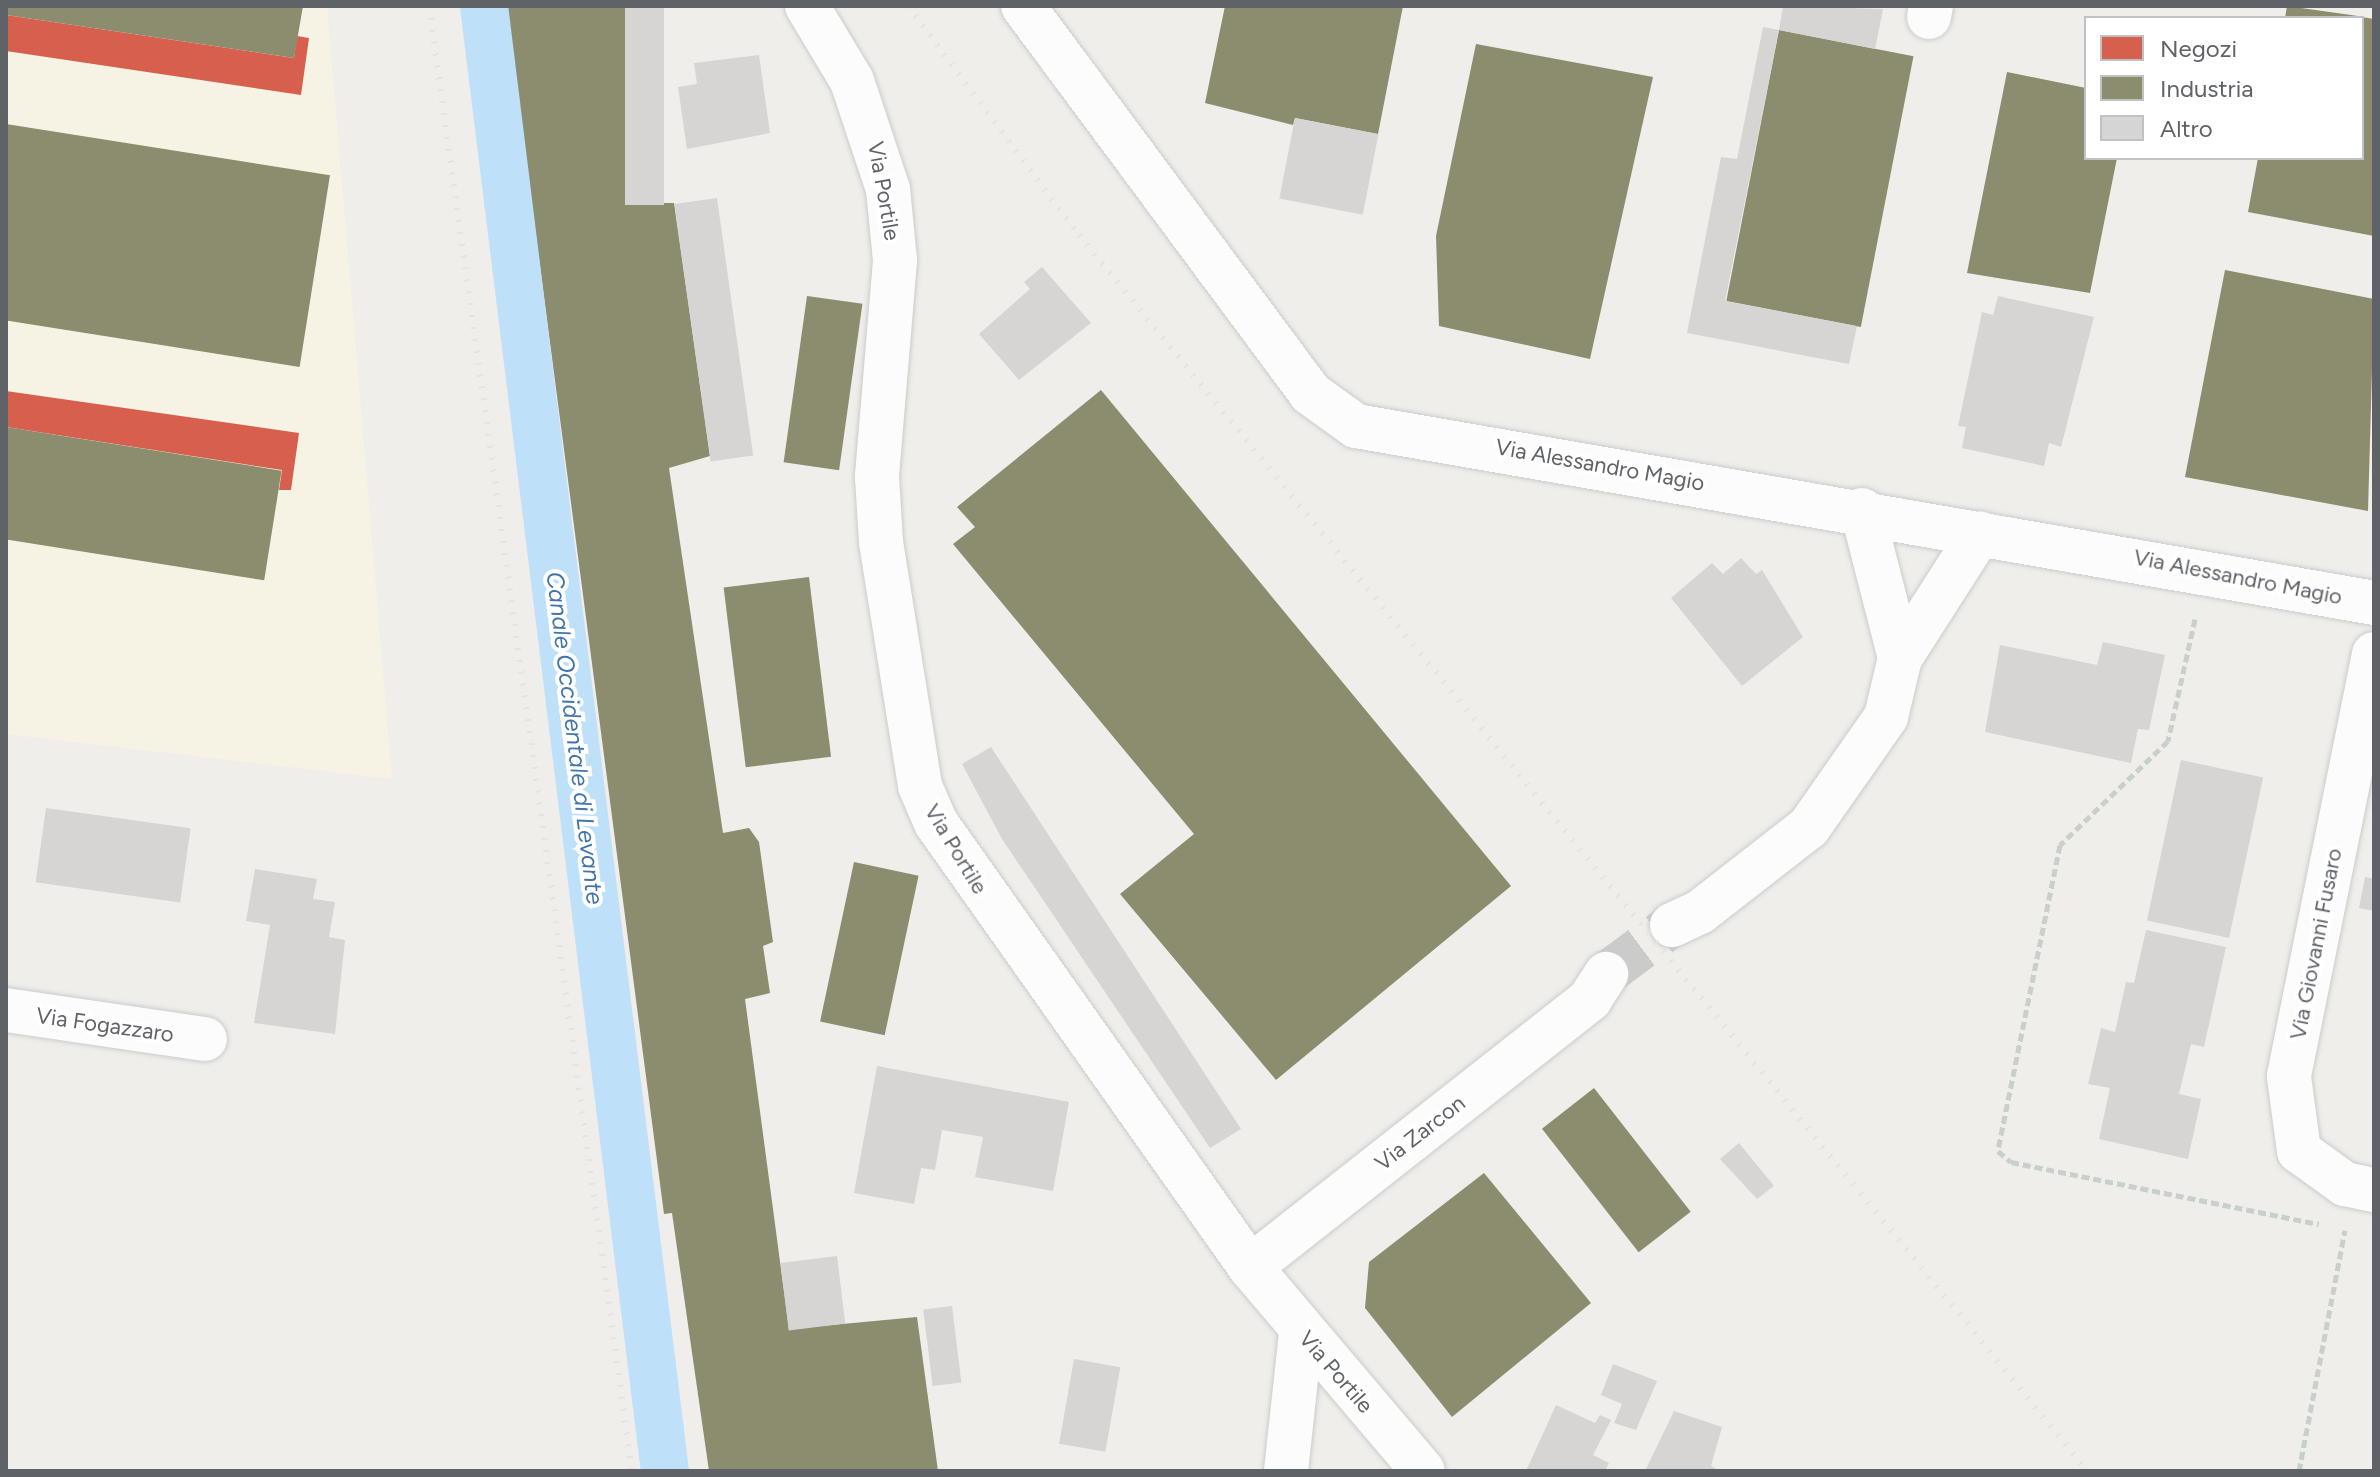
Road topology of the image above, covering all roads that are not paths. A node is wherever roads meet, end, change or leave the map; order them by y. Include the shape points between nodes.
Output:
1 (807, 6) edge
2 (1023, 6) edge
3 (1862, 510) junction
4 (1980, 533) junction
5 (2374, 603) edge
6 (2374, 654) edge
7 (1900, 658) junction
8 (1685, 925) tunnel mouth
9 (1605, 987) tunnel mouth
10 (6, 1010) edge
11 (205, 1039) dead end
12 (2365, 1188) edge
13 (1250, 1267) junction
14 (1301, 1334) junction
15 (1286, 1471) edge
16 (1423, 1471) edge

1 - 13 street, Via Portile via 852,81 888,189 895,261 877,477 920,786 983,896
2 - 3 street, Via Alessandro Magio via 1310,393 1356,426
3 - 4 street, Via Alessandro Magio
3 - 7 street
4 - 5 street, Via Alessandro Magio
4 - 7 street
6 - 12 street, Via Giovanni Fusaro via 2289,1077 2299,1151
7 - 8 street via 1886,717 1809,827
9 - 13 street, Via Zarcon
10 - 11 street, Via Fogazzaro
13 - 14 street, Via Portile
14 - 15 street
14 - 16 street, Via Portile

